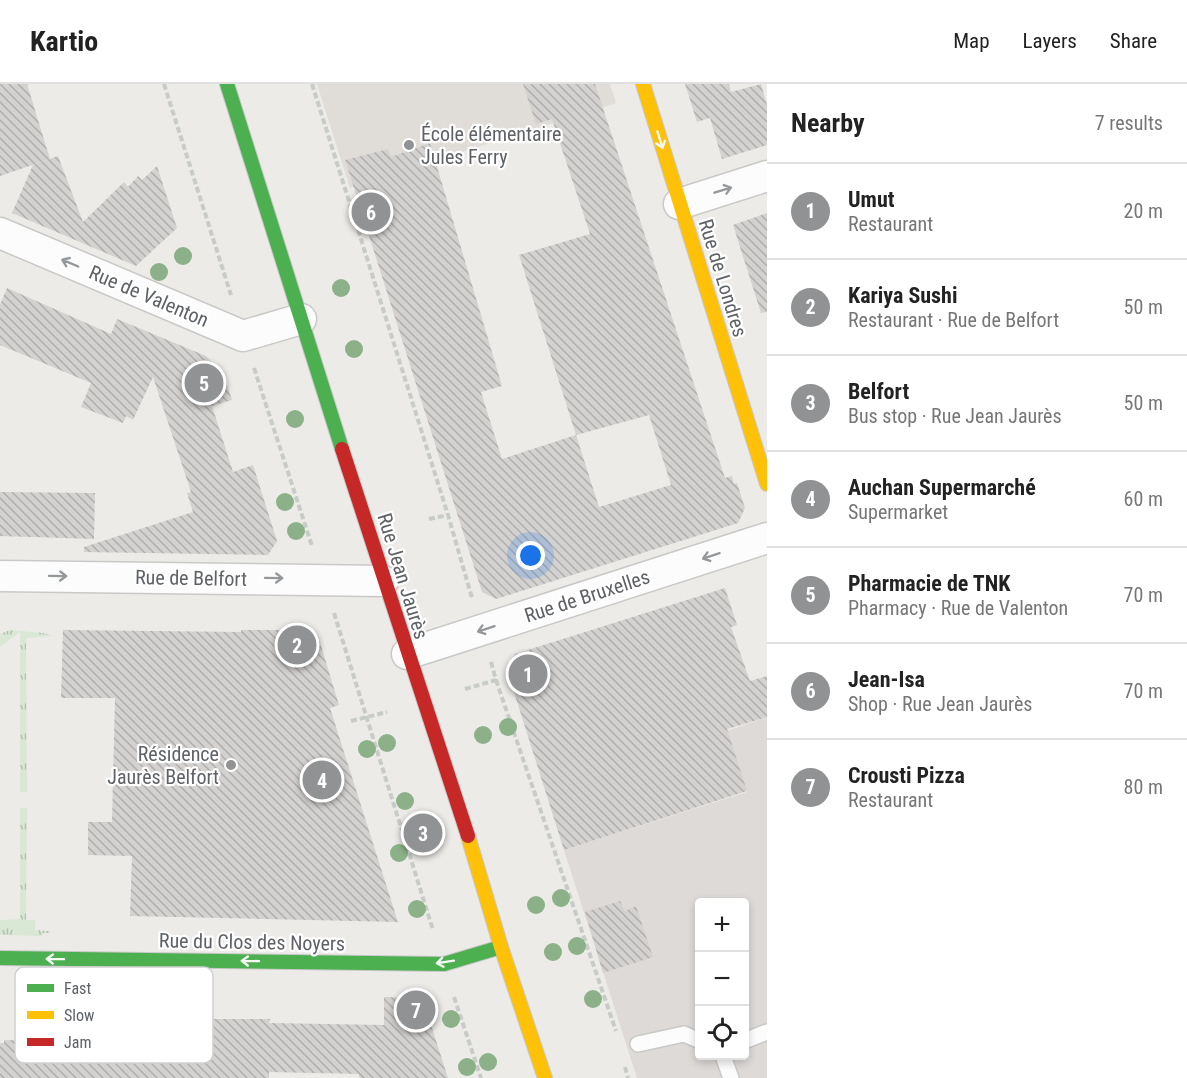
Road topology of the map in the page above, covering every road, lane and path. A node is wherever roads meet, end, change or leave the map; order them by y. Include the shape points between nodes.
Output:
1 (164, 84) edge
2 (227, 84) edge
3 (312, 84) edge
4 (643, 84) edge
5 (767, 176) edge
6 (679, 204) junction
7 (0, 234) edge
8 (229, 289) dead end
9 (300, 319) junction
10 (252, 363) dead end
11 (767, 484) edge
12 (448, 515) junction
13 (429, 519) dead end
14 (767, 538) edge
15 (312, 547) dead end
16 (0, 576) edge
17 (383, 581) junction
18 (474, 604) dead end
19 (333, 608) dead end
20 (407, 654) junction
21 (490, 659) dead end
22 (496, 680) junction
23 (465, 689) dead end
24 (387, 711) dead end
25 (367, 717) junction
26 (351, 721) dead end
27 (435, 937) dead end
28 (501, 947) junction
29 (0, 958) edge
30 (453, 994) dead end
31 (767, 1032) edge
32 (695, 1039) edge
33 (749, 1039) edge
34 (618, 1040) dead end
35 (638, 1044) dead end
36 (623, 1057) dead end
37 (724, 1060) edge
38 (481, 1078) edge
39 (545, 1078) edge
40 (628, 1078) edge
41 (731, 1078) edge

1 - 8 path
2 - 9 main road, Rue Jean Jaurès
3 - 12 path
4 -> 6 main road, Rue de Londres
6 -> 5 street
6 - 11 main road, Rue de Londres
9 -> 7 street, Rue de Valenton via 243,336
9 - 17 main road, Rue Jean Jaurès
10 - 15 path
12 - 13 path
12 - 18 path
14 -> 20 street, Rue de Bruxelles
16 -> 17 street, Rue de Belfort
17 - 20 main road, Rue Jean Jaurès
19 - 25 path
20 - 28 main road, Rue Jean Jaurès
21 - 22 path
22 - 23 path
22 - 34 path
24 - 25 path
25 - 26 path
25 - 27 path
28 -> 29 main road, Rue du Clos des Noyers via 444,964
28 - 39 main road, Rue Jean Jaurès
30 - 38 path
31 - 33 lane
32 - 35 lane via 684,1034
36 - 40 path
37 - 41 lane

